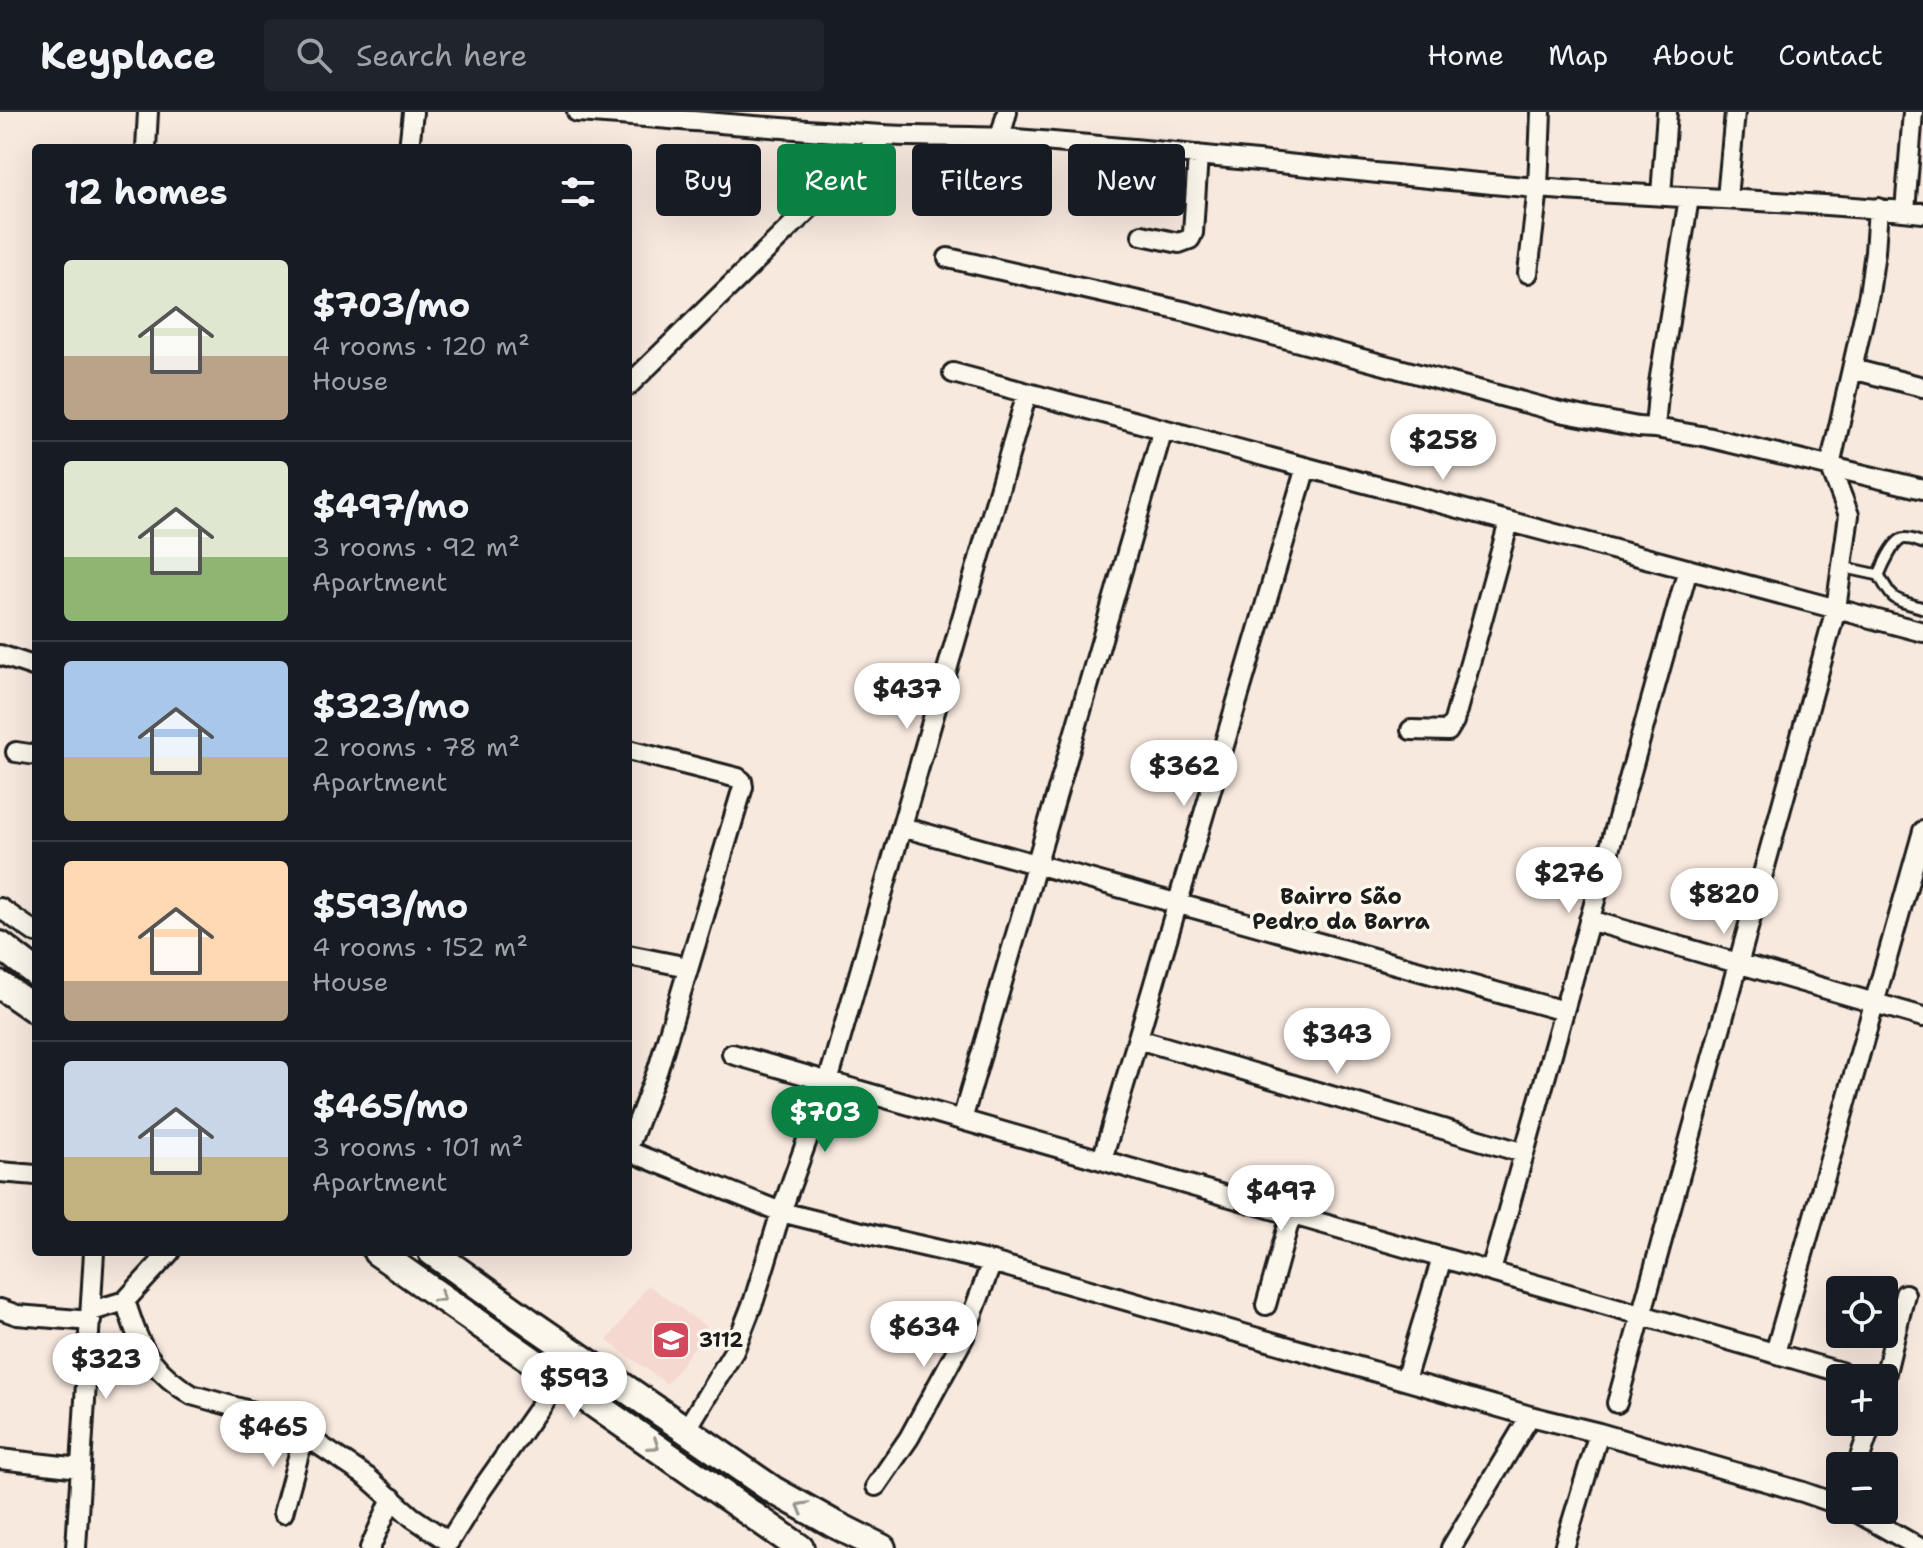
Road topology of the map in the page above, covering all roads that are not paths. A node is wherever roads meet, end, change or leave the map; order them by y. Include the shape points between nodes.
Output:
1 (148, 112) edge
2 (413, 112) edge
3 (577, 112) edge
4 (1007, 112) edge
5 (1541, 112) edge
6 (1667, 112) edge
7 (1735, 112) edge
8 (1913, 112) edge
9 (648, 114) edge
10 (884, 135) junction
11 (1000, 138) junction
12 (146, 144) edge
13 (409, 144) edge
14 (1198, 155) junction
15 (1538, 188) junction
16 (1661, 195) junction
17 (1689, 198) junction
18 (1727, 198) junction
19 (1878, 208) junction
20 (1914, 212) edge
21 (1142, 235) dead end
22 (948, 258) dead end
23 (1528, 273) dead end
24 (1852, 369) junction
25 (953, 373) dead end
26 (632, 382) edge
27 (1923, 387) edge
28 (1027, 393) junction
29 (1655, 428) junction
30 (1163, 429) junction
31 (1830, 466) junction
32 (1306, 467) junction
33 (1923, 489) edge
34 (1509, 522) junction
35 (1923, 543) edge
36 (1842, 567) junction
37 (1688, 569) junction
38 (1879, 575) junction
39 (1923, 608) edge
40 (1836, 609) junction
41 (1923, 632) edge
42 (0, 655) edge
43 (32, 666) edge
44 (1411, 730) dead end
45 (632, 751) edge
46 (16, 752) dead end
47 (32, 754) edge
48 (902, 827) junction
49 (1923, 831) edge
50 (1037, 865) junction
51 (1178, 904) junction
52 (0, 908) edge
53 (1589, 920) junction
54 (32, 930) edge
55 (0, 945) edge
56 (632, 956) edge
57 (1739, 963) junction
58 (688, 967) junction
59 (32, 970) edge
60 (0, 985) edge
61 (1875, 1002) junction
62 (32, 1007) edge
63 (1564, 1011) junction
64 (1923, 1017) edge
65 (1138, 1039) junction
66 (732, 1054) dead end
67 (828, 1082) junction
68 (962, 1120) junction
69 (632, 1138) edge
70 (632, 1151) edge
71 (1524, 1153) junction
72 (1102, 1160) junction
73 (0, 1172) edge
74 (32, 1175) edge
75 (781, 1212) junction
76 (1291, 1215) junction
77 (94, 1256) edge
78 (166, 1256) edge
79 (383, 1256) edge
80 (1442, 1258) junction
81 (461, 1260) edge
82 (992, 1262) junction
83 (1491, 1271) junction
84 (1905, 1294) dead end
85 (125, 1301) junction
86 (1266, 1305) dead end
87 (0, 1309) edge
88 (1642, 1315) junction
89 (91, 1316) junction
90 (1775, 1353) junction
91 (1888, 1364) edge
92 (1826, 1368) edge
93 (559, 1379) junction
94 (1405, 1380) junction
95 (1617, 1403) dead end
96 (1530, 1416) junction
97 (686, 1430) junction
98 (1599, 1433) junction
99 (304, 1435) junction
100 (0, 1459) edge
101 (80, 1468) junction
102 (876, 1486) dead end
103 (392, 1498) junction
104 (1826, 1500) edge
105 (283, 1513) dead end
106 (1878, 1524) edge
107 (454, 1545) edge
108 (76, 1548) edge
109 (370, 1548) edge
110 (800, 1548) edge
111 (882, 1548) edge
112 (1451, 1548) edge
113 (1564, 1548) edge
114 (1920, 1548) edge

1 - 12 street
2 - 13 street
3 - 9 street
4 - 11 street
5 - 15 street
6 - 16 street
7 - 18 street
8 - 20 street
9 - 10 street
10 - 11 street
10 - 26 street
11 - 14 street
14 - 15 street
14 - 21 street via 1190,239 1179,243
15 - 16 street
15 - 23 street
16 - 17 street
17 - 18 street
17 - 29 street
18 - 19 street
19 - 20 street
19 - 24 street via 1869,294
22 - 29 street via 1187,312 1560,412
24 - 27 street
24 - 31 street
25 - 28 street
28 - 30 street
28 - 48 street
29 - 31 street
30 - 32 street
30 - 50 street
31 - 33 street
31 - 36 street via 1849,515
32 - 34 street
32 - 51 street
34 - 37 street
34 - 44 street via 1454,721 1448,731
35 - 38 lane via 1898,541
36 - 38 lane
36 - 40 street
37 - 40 street
37 - 53 street
38 - 39 lane via 1894,599
40 - 41 street
40 - 57 street
42 - 43 street
45 - 58 street via 742,781
46 - 47 street
48 - 50 street
48 - 67 street
49 - 61 street
50 - 51 street
50 - 68 street
51 - 63 street
51 - 65 street
52 - 54 street
53 - 57 street
53 - 63 street
55 - 59 main road
56 - 58 street
57 - 61 street
57 - 88 street
58 - 69 street
60 - 62 main road
61 - 64 street
61 - 90 street
63 - 71 street
65 - 71 street
65 - 72 street
66 - 67 street
67 - 68 street
67 - 75 street
68 - 72 street
70 - 75 street
71 - 83 street
72 - 76 street
73 - 74 street
75 - 82 street
75 - 97 street via 734,1351
76 - 80 street
76 - 86 street
77 - 89 street
78 - 85 street
79 -> 93 main road
80 - 83 street
80 - 94 street
81 - 97 main road via 535,1326
82 - 94 street
82 - 102 street via 964,1337 909,1438
83 - 88 street
84 - 91 street
85 - 89 street
85 - 99 street via 152,1361 181,1389
87 - 89 street via 17,1315
88 - 90 street
88 - 95 street
89 - 101 street
90 - 92 street
93 - 107 street via 482,1489
93 -> 110 main road
94 - 96 street
96 - 98 street
96 - 112 street
111 -> 97 main road via 773,1490
98 - 104 street
98 - 113 street
99 - 103 street
99 - 105 street
100 - 101 street
101 - 108 street
103 - 107 street
103 - 109 street
106 - 114 street

